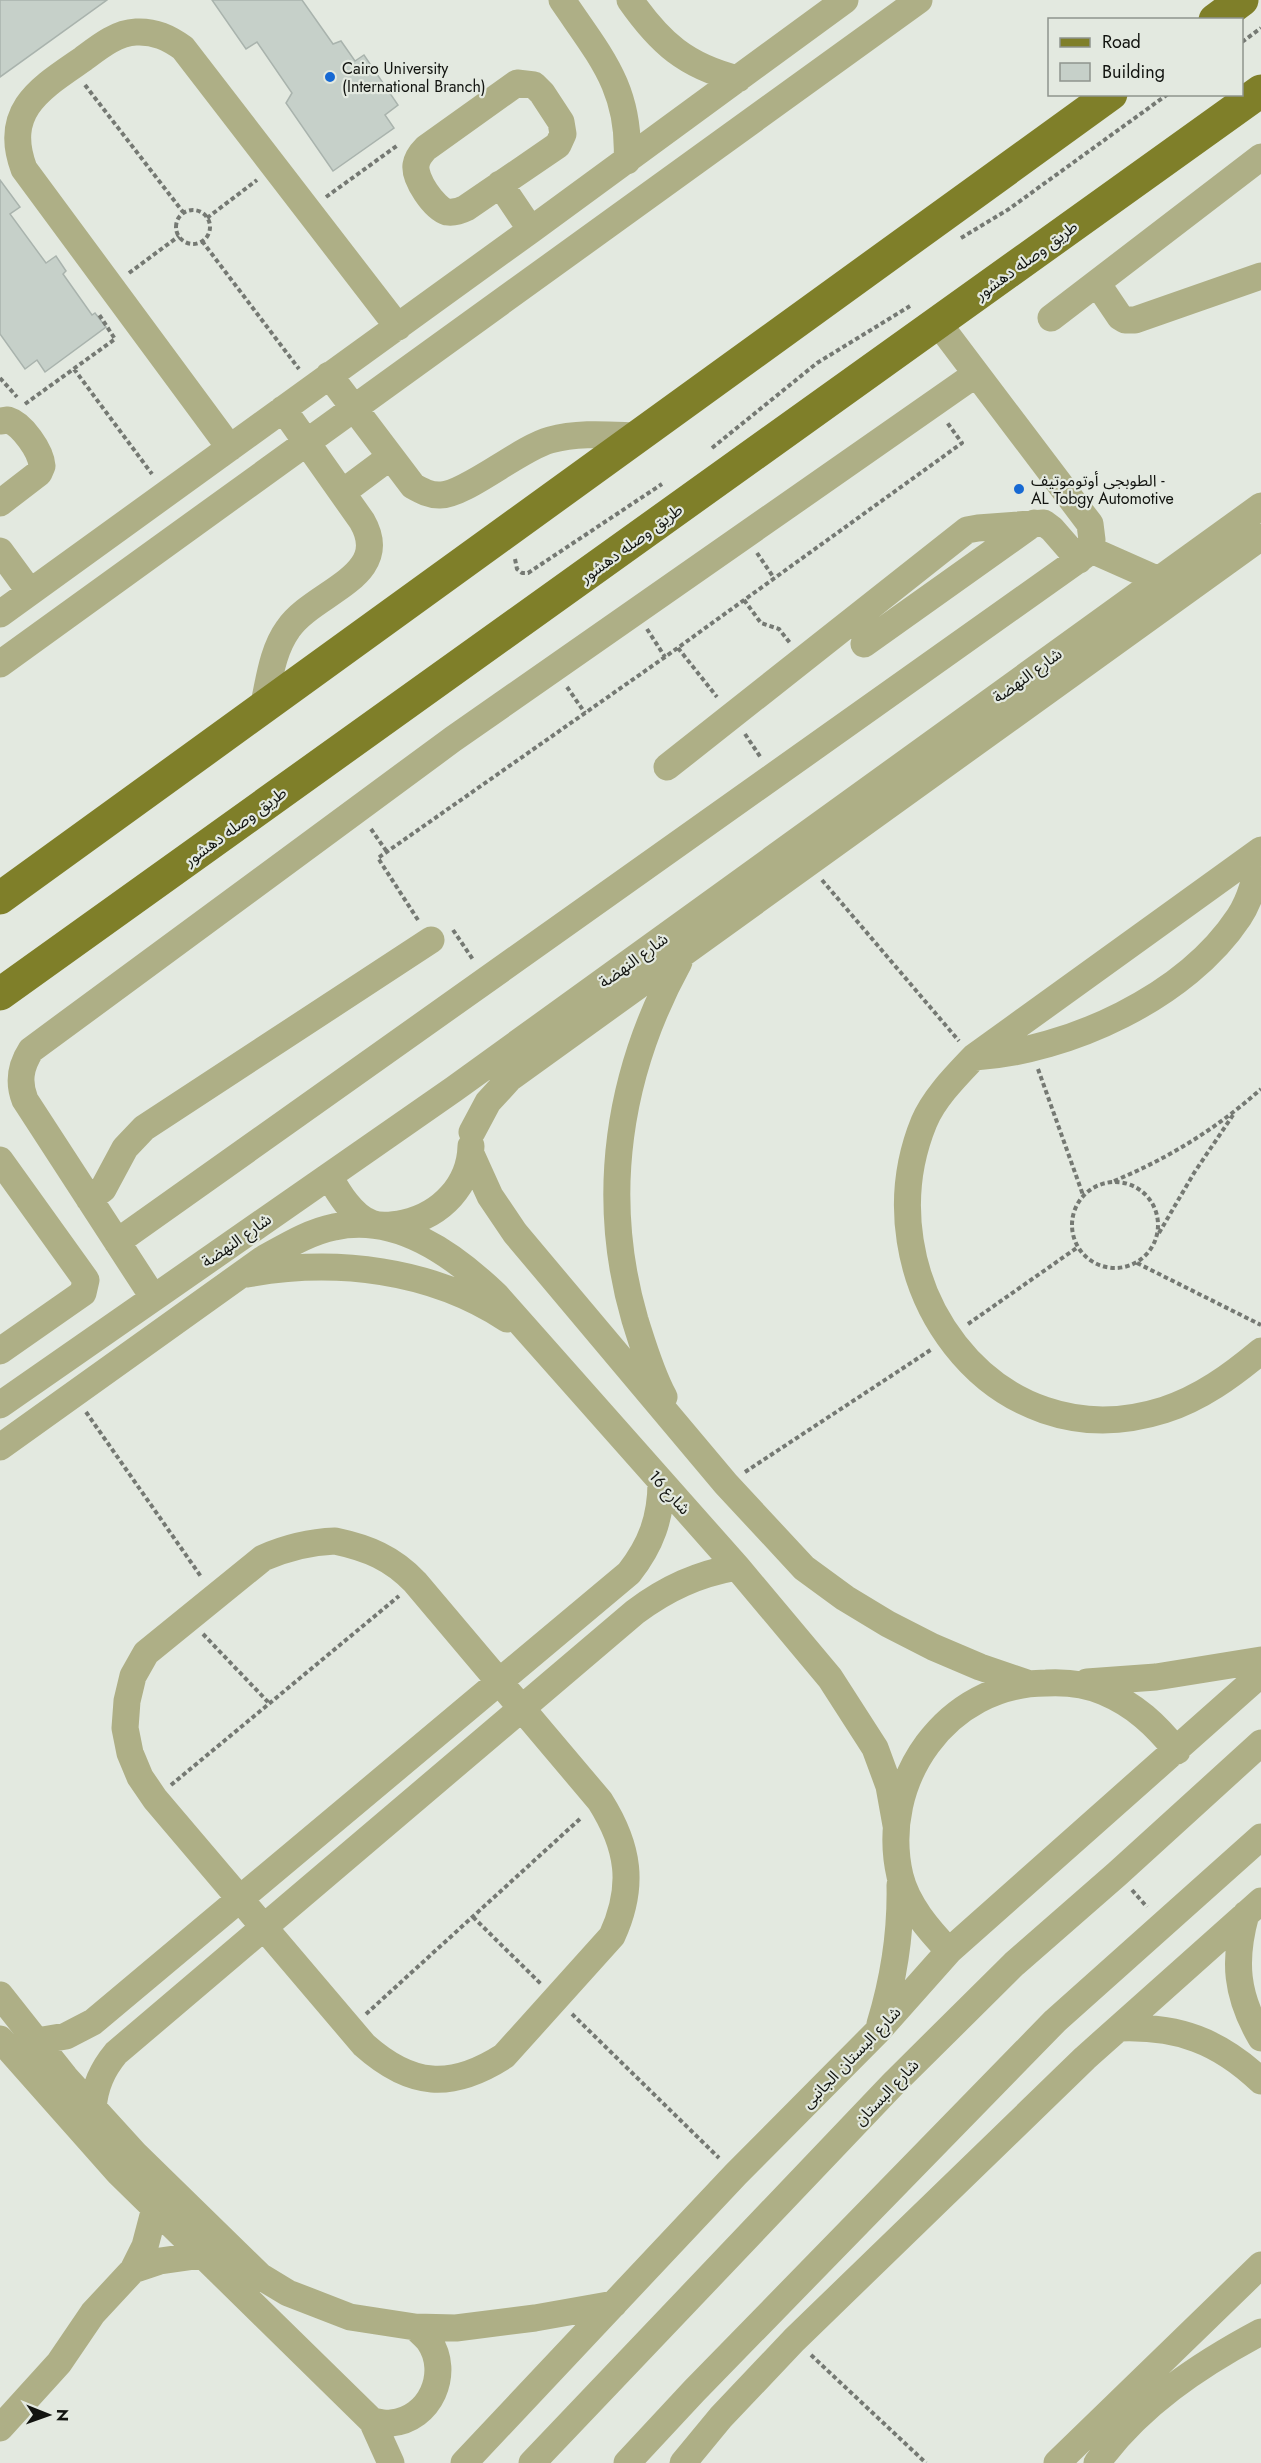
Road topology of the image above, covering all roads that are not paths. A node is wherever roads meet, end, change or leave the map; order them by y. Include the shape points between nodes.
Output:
1 (562, 0) edge
2 (630, 0) edge
3 (845, 0) edge
4 (918, 0) edge
5 (1242, 0) edge
6 (1218, 18) edge
7 (738, 79) junction
8 (1261, 92) edge
9 (1108, 96) edge
10 (1261, 157) edge
11 (627, 161) junction
12 (500, 184) junction
13 (531, 231) junction
14 (1261, 276) edge
15 (1097, 283) junction
16 (1051, 318) dead end
17 (938, 323) junction
18 (398, 327) junction
19 (976, 374) junction
20 (321, 381) junction
21 (354, 408) junction
22 (283, 409) junction
23 (0, 421) edge
24 (638, 436) junction
25 (307, 442) junction
26 (230, 448) junction
27 (390, 458) junction
28 (343, 492) junction
29 (0, 503) edge
30 (1261, 506) edge
31 (1034, 523) junction
32 (1261, 537) edge
33 (0, 551) edge
34 (1084, 554) junction
35 (1159, 580) junction
36 (30, 592) junction
37 (0, 614) edge
38 (864, 644) dead end
39 (0, 664) edge
40 (263, 708) junction
41 (667, 767) dead end
42 (1260, 851) edge
43 (0, 898) edge
44 (431, 940) road end
45 (677, 944) junction
46 (0, 994) edge
47 (974, 1057) junction
48 (454, 1089) junction
49 (471, 1143) junction
50 (0, 1160) edge
51 (328, 1176) junction
52 (89, 1198) junction
53 (371, 1223) junction
54 (117, 1242) junction
55 (240, 1276) junction
56 (153, 1297) junction
57 (527, 1332) junction
58 (0, 1351) edge
59 (1261, 1351) edge
60 (0, 1405) edge
61 (687, 1437) junction
62 (0, 1447) edge
63 (661, 1482) junction
64 (737, 1567) junction
65 (1261, 1660) edge
66 (1261, 1674) edge
67 (499, 1681) junction
68 (1028, 1683) junction
69 (1070, 1683) junction
70 (522, 1708) junction
71 (1261, 1743) edge
72 (1177, 1751) junction
73 (896, 1825) junction
74 (1261, 1837) edge
75 (900, 1877) junction
76 (240, 1898) junction
77 (1254, 1907) edge
78 (264, 1927) junction
79 (949, 1951) junction
80 (0, 1995) edge
81 (1120, 2028) junction
82 (878, 2032) junction
83 (1261, 2038) edge
84 (0, 2039) edge
85 (37, 2041) junction
86 (1261, 2081) edge
87 (93, 2108) junction
88 (127, 2163) junction
89 (155, 2208) junction
90 (202, 2255) junction
91 (1261, 2265) edge
92 (133, 2270) junction
93 (614, 2304) junction
94 (416, 2328) junction
95 (1261, 2332) edge
96 (694, 2391) junction
97 (721, 2417) junction
98 (372, 2421) junction
99 (0, 2428) edge
100 (391, 2463) edge
101 (464, 2463) edge
102 (532, 2463) edge
103 (627, 2463) edge
104 (683, 2463) edge
105 (1057, 2463) edge
106 (1097, 2463) edge

1 - 11 street via 603,60 619,93 627,127
2 - 7 street via 649,27 678,54 696,66
3 - 7 street
4 - 21 street
5 - 6 main road
7 - 11 street
8 - 17 main road, طريق وصله دهشور
9 - 24 main road
10 - 15 street
11 - 13 street
12 - 12 street via 554,148 561,139 561,122 539,88 528,83 517,83 426,148 416,165 417,174 434,201 448,212 466,208
12 - 13 street
13 - 18 street
14 - 15 street via 1135,320 1120,317
15 - 16 street
17 - 19 street
17 - 46 main road, طريق وصله دهشور
18 - 20 street
18 - 26 street via 183,48 169,38 135,32 118,36 40,89 26,106 19,126 19,155 32,181
19 - 34 street via 1090,524 1092,540
19 - 52 street via 443,746 31,1050 20,1080 25,1100
20 - 21 street
20 - 22 street
21 - 25 street
21 - 27 street
22 - 25 street
22 - 26 street
23 - 29 street via 8,420 18,426 38,452 42,466 39,473
24 - 27 street via 591,434 549,440 455,493 441,496 413,486
24 - 40 main road
25 - 28 street
25 - 39 street
26 - 36 street
27 - 28 street
28 - 40 street via 368,530 367,561 353,577 312,604 287,630 278,646
30 - 35 street, شارع النهضة
31 - 34 street via 1044,524
31 - 38 street
31 - 41 street via 967,530
32 - 45 street, شارع النهضة via 809,865
33 - 36 street
34 - 35 street
34 - 54 street
35 - 45 street, شارع النهضة
36 - 37 street
40 - 43 main road
42 - 47 street
42 - 47 street via 1257,874 1239,917 1182,976 1141,1004 1082,1034 1031,1050
44 - 52 street via 144,1128 125,1148 103,1189
45 - 48 street, شارع النهضة
45 - 49 street, شارع النهضة via 510,1078 488,1102
45 - 61 street via 627,1094 616,1196 628,1297 662,1392
47 - 59 street via 925,1119 911,1165 906,1203 915,1269 933,1314 948,1338 981,1373 1022,1399 1067,1415 1139,1416 1185,1402 1227,1378
48 - 49 street via 463,1102
48 - 51 street, شارع النهضة
49 - 53 street, شارع النهضة via 466,1172 446,1202 432,1213 397,1224
49 - 61 street via 490,1196 515,1233
50 - 58 street via 87,1285 83,1293
51 - 53 street via 351,1208
51 - 56 street, شارع النهضة
52 - 54 street
53 - 55 street, شارع النهضة via 332,1227 313,1234 271,1254
53 - 57 street, شارع 16 via 410,1235 460,1264 495,1295
54 - 56 street
55 - 57 street via 329,1266 390,1273 466,1297
55 - 62 street, شارع النهضة
56 - 60 street, شارع النهضة
57 - 63 street, شارع 16
61 - 68 street via 804,1568 845,1598 933,1647
63 - 64 street, شارع 16
63 - 67 street via 659,1512 651,1540 629,1573
64 - 70 street via 700,1575 650,1600
64 - 73 street, شارع 16 via 855,1713 875,1748
65 - 69 street via 1155,1677
66 - 72 street, شارع البستان الجانبى
67 - 70 street
67 - 76 street
67 - 76 street via 403,1570 383,1555 335,1542 310,1542 263,1558 146,1653 133,1676 127,1701 125,1728 130,1753 155,1798
68 - 69 street
68 - 73 street via 988,1694 952,1716 924,1747 904,1784
69 - 72 street via 1102,1691 1131,1705
70 - 78 street
70 - 78 street via 600,1801 616,1828 627,1867 627,1891 612,1936 504,2056 482,2070 457,2078 406,2074 383,2062
71 - 102 street, شارع البستان via 1014,1964 893,2084
72 - 79 street, شارع البستان الجانبى
73 - 75 street
74 - 96 street via 1054,2021
75 - 79 street via 929,1930
75 - 82 street via 901,1909 894,1971
76 - 78 street
76 - 85 street via 93,2022 66,2036
77 - 81 street
77 - 83 street via 1238,1957 1239,1979 1243,2000
78 - 87 street via 116,2053 97,2084
79 - 82 street, شارع البستان الجانبى
80 - 85 street
81 - 86 street via 1163,2029 1205,2041 1242,2063
81 - 97 street via 795,2340
82 - 93 street, شارع البستان الجانبى
84 - 88 street
85 - 87 street
87 - 88 street
88 - 89 street
88 - 94 street via 260,2276 288,2293 350,2317
89 - 90 street
89 - 92 street via 145,2246
90 - 92 street via 167,2259
90 - 98 street
91 - 105 street
92 - 99 street via 99,2305 59,2363
93 - 94 street via 476,2325
93 - 101 street, شارع البستان الجانبى
94 - 98 street via 437,2357 439,2376 434,2394 408,2419
95 - 106 street via 1177,2383
96 - 97 street
96 - 103 street
97 - 104 street
98 - 100 street

